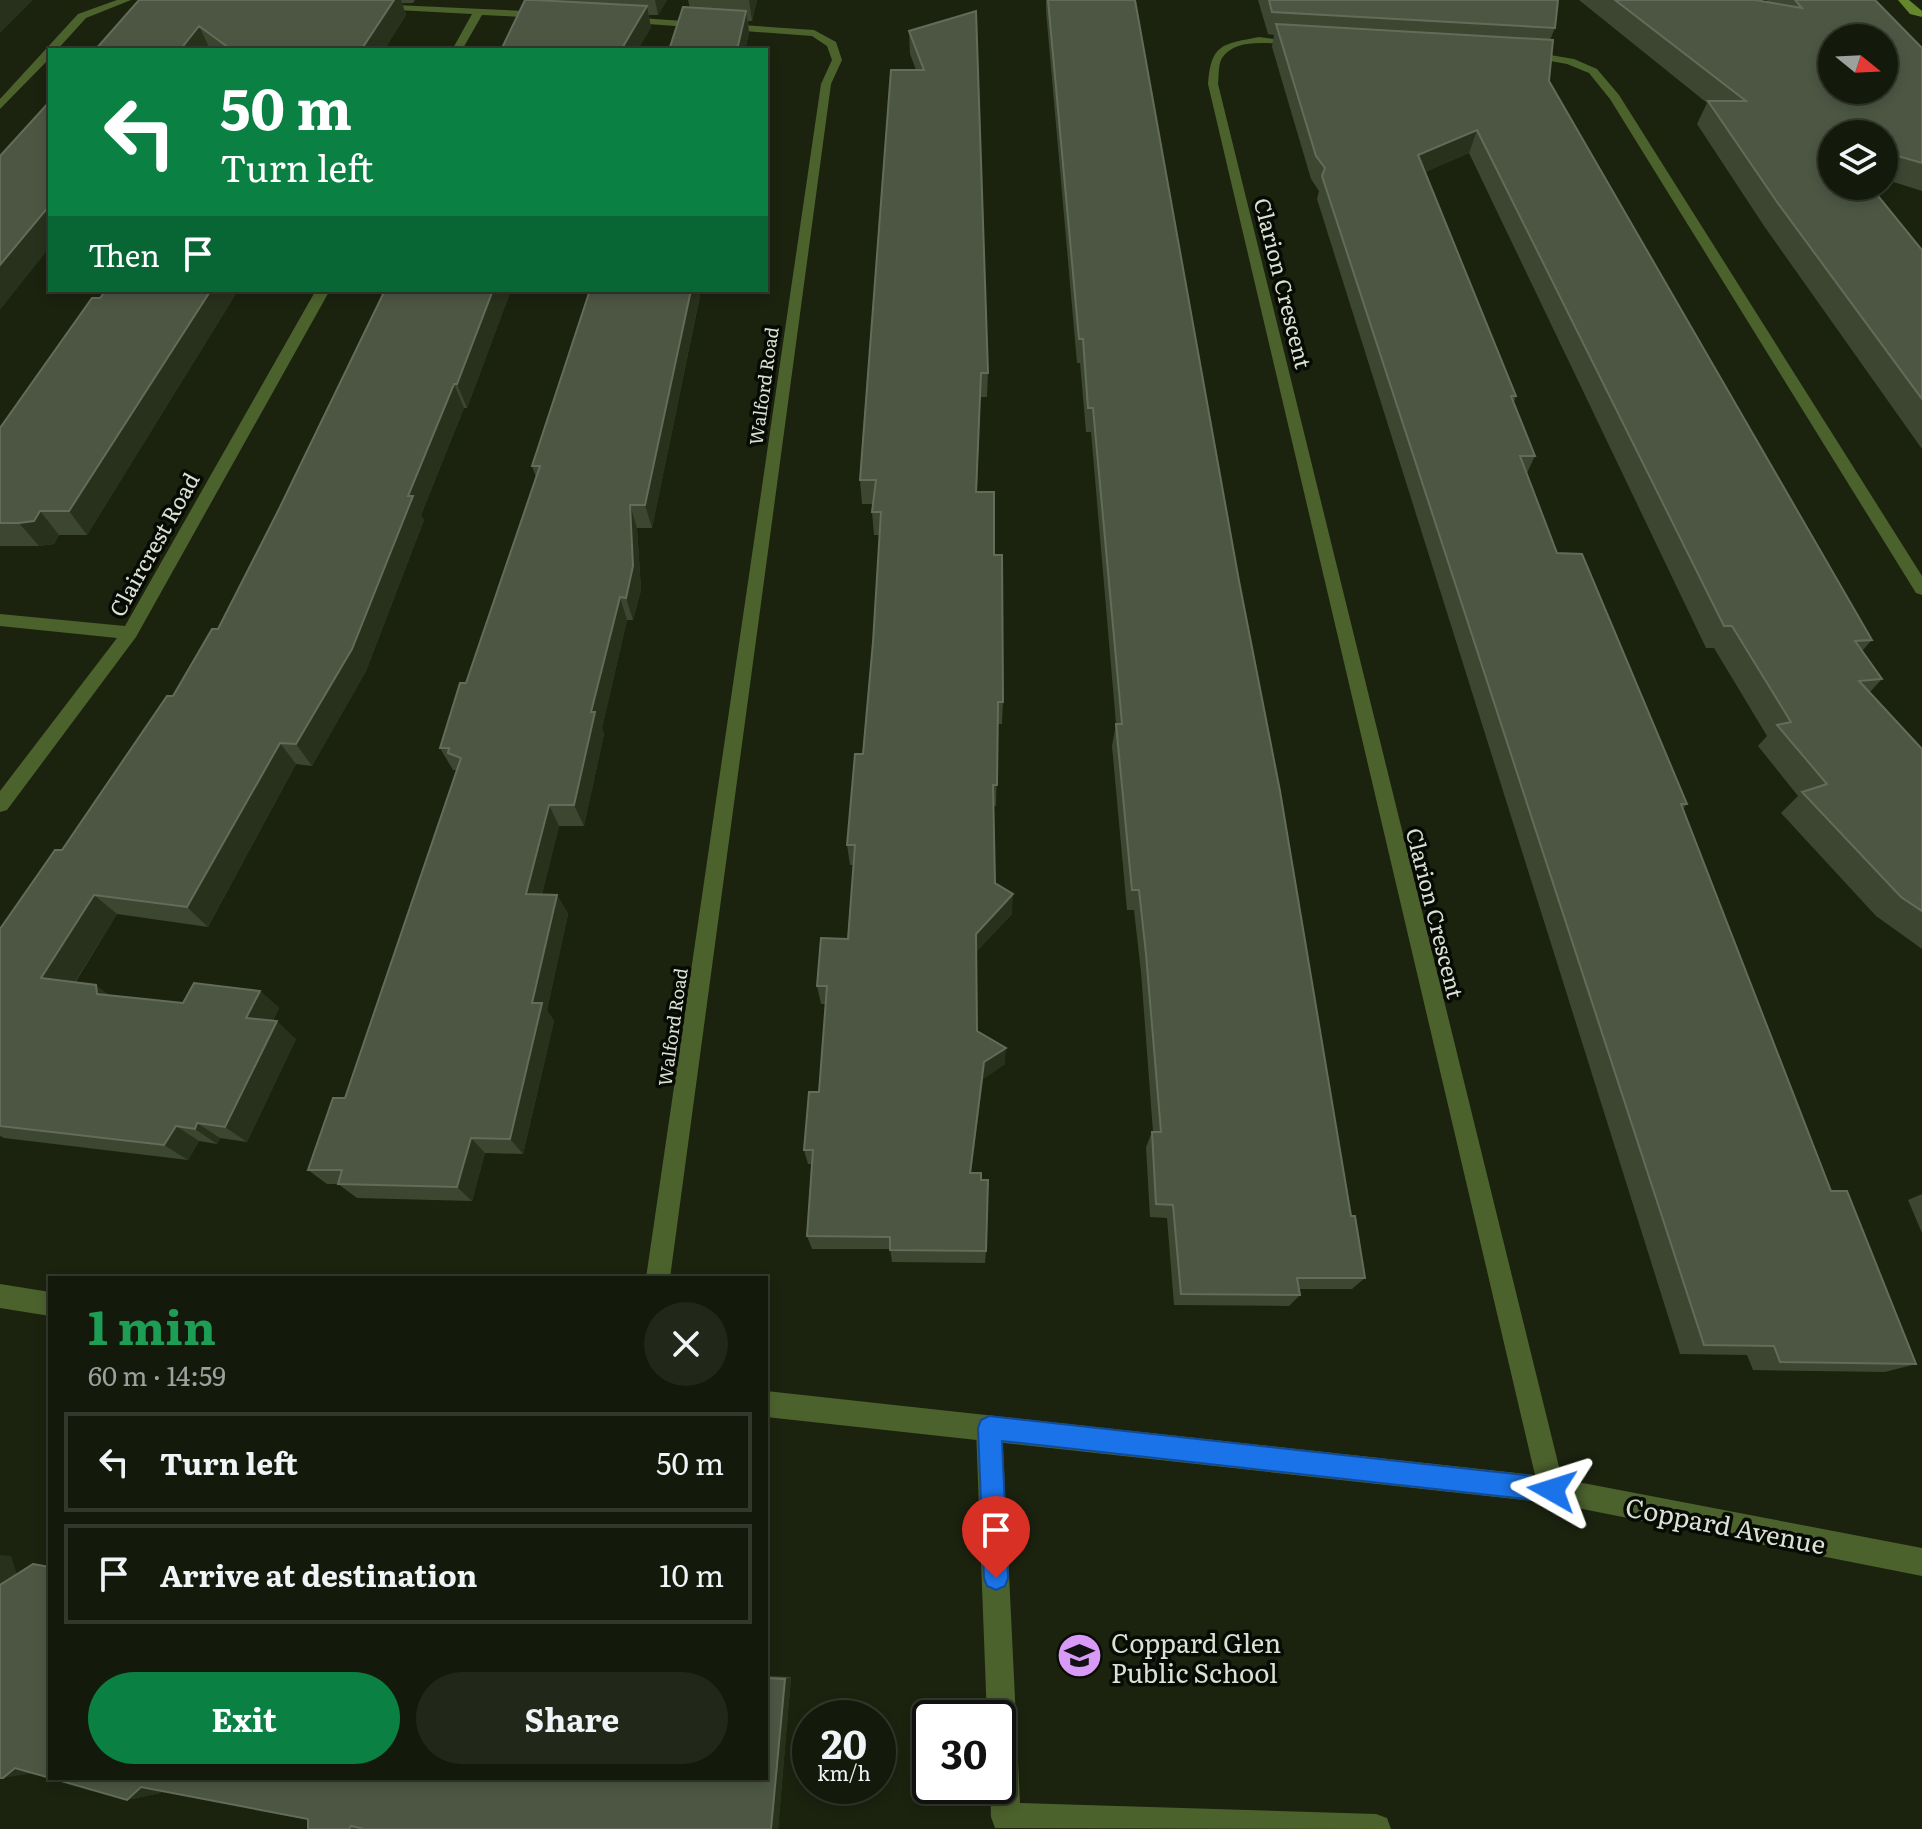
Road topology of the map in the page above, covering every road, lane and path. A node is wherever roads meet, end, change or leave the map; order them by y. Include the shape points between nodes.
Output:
1 (126, 0) edge
2 (1903, 0) edge
3 (368, 6) edge
4 (479, 11) junction
5 (1922, 14) edge
6 (558, 16) edge
7 (606, 19) edge
8 (1317, 44) edge
9 (54, 48) edge
10 (458, 48) edge
11 (48, 54) edge
12 (1513, 54) edge
13 (0, 106) edge
14 (322, 292) edge
15 (1922, 589) edge
16 (0, 620) edge
17 (130, 633) junction
18 (0, 805) edge
19 (658, 1276) edge
20 (0, 1296) edge
21 (48, 1304) edge
22 (768, 1404) edge
23 (989, 1428) junction
24 (1552, 1490) junction
25 (1922, 1562) edge
26 (1376, 1829) edge

1 - 9 street via 82,16
2 - 5 street
3 - 4 street
4 - 6 street
4 - 10 street
7 - 19 street, Walford Road via 814,33 832,44 837,60 826,84
8 - 24 street, Clarion Crescent via 1259,40 1227,46 1215,60 1213,84
11 - 13 street
12 - 15 street via 1542,55 1593,71 1615,97
14 - 17 street, Claircrest Road
16 - 17 street
17 - 18 street, Claircrest Road
20 - 21 street
22 - 23 street, Coppard Avenue
23 - 24 street, Coppard Avenue
23 - 26 street via 1006,1817
24 - 25 street, Coppard Avenue

